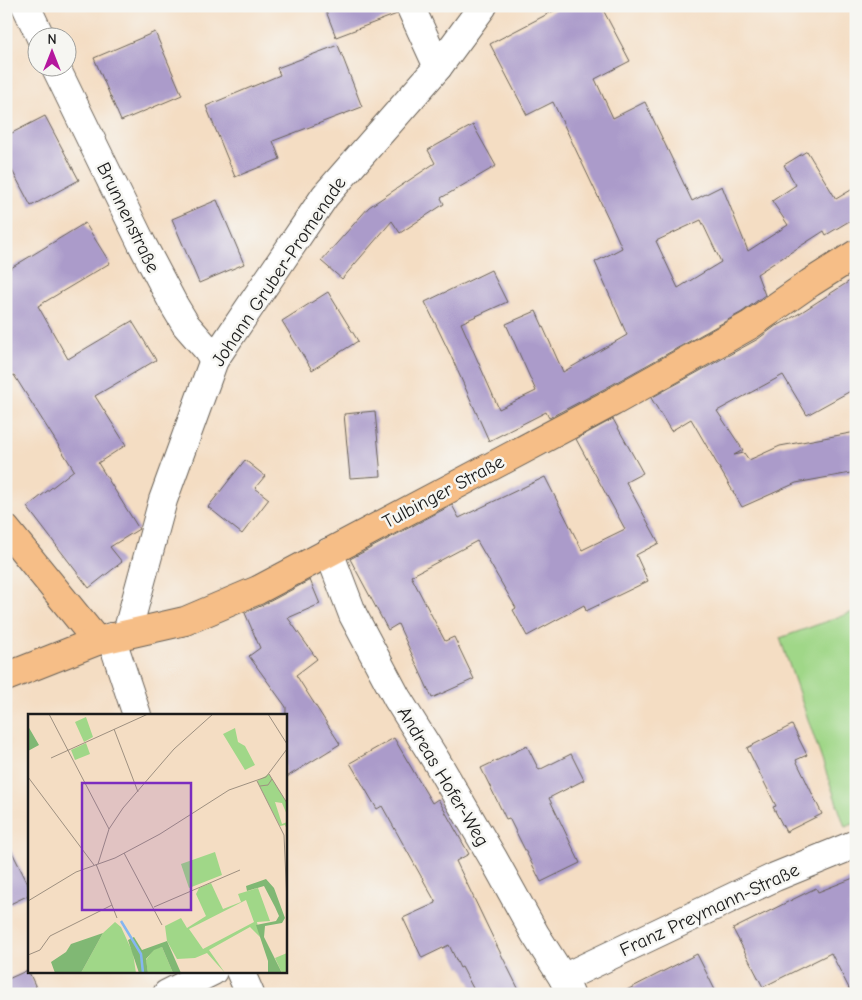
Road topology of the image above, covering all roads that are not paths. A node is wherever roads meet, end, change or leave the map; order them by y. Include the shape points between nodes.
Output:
1 (26, 6) edge
2 (410, 6) edge
3 (483, 6) edge
4 (36, 28) edge
5 (438, 67) junction
6 (61, 78) edge
7 (856, 254) edge
8 (214, 360) junction
9 (6, 529) edge
10 (329, 552) junction
11 (112, 637) junction
12 (6, 677) edge
13 (137, 714) edge
14 (856, 844) edge
15 (211, 972) edge
16 (240, 972) edge
17 (567, 986) edge
18 (167, 994) edge
19 (250, 994) edge

1 - 4 street
2 - 5 street
3 - 5 street, Johann Gruber-Promenade
5 - 8 street, Johann Gruber-Promenade via 325,196
6 - 8 street, Brunnenstraße via 174,305
7 - 10 main road, Tulbinger Straße via 750,325 613,402
8 - 11 street, Johann Gruber-Promenade
9 - 11 main road
10 - 11 main road, Tulbinger Straße via 258,590 185,621
10 - 17 street, Andreas Hofer-Weg via 353,615 397,698
11 - 12 main road, Tulbinger Straße
11 - 13 street
14 - 17 street, Franz Preymann-Straße via 775,877
15 - 18 street
16 - 19 street

